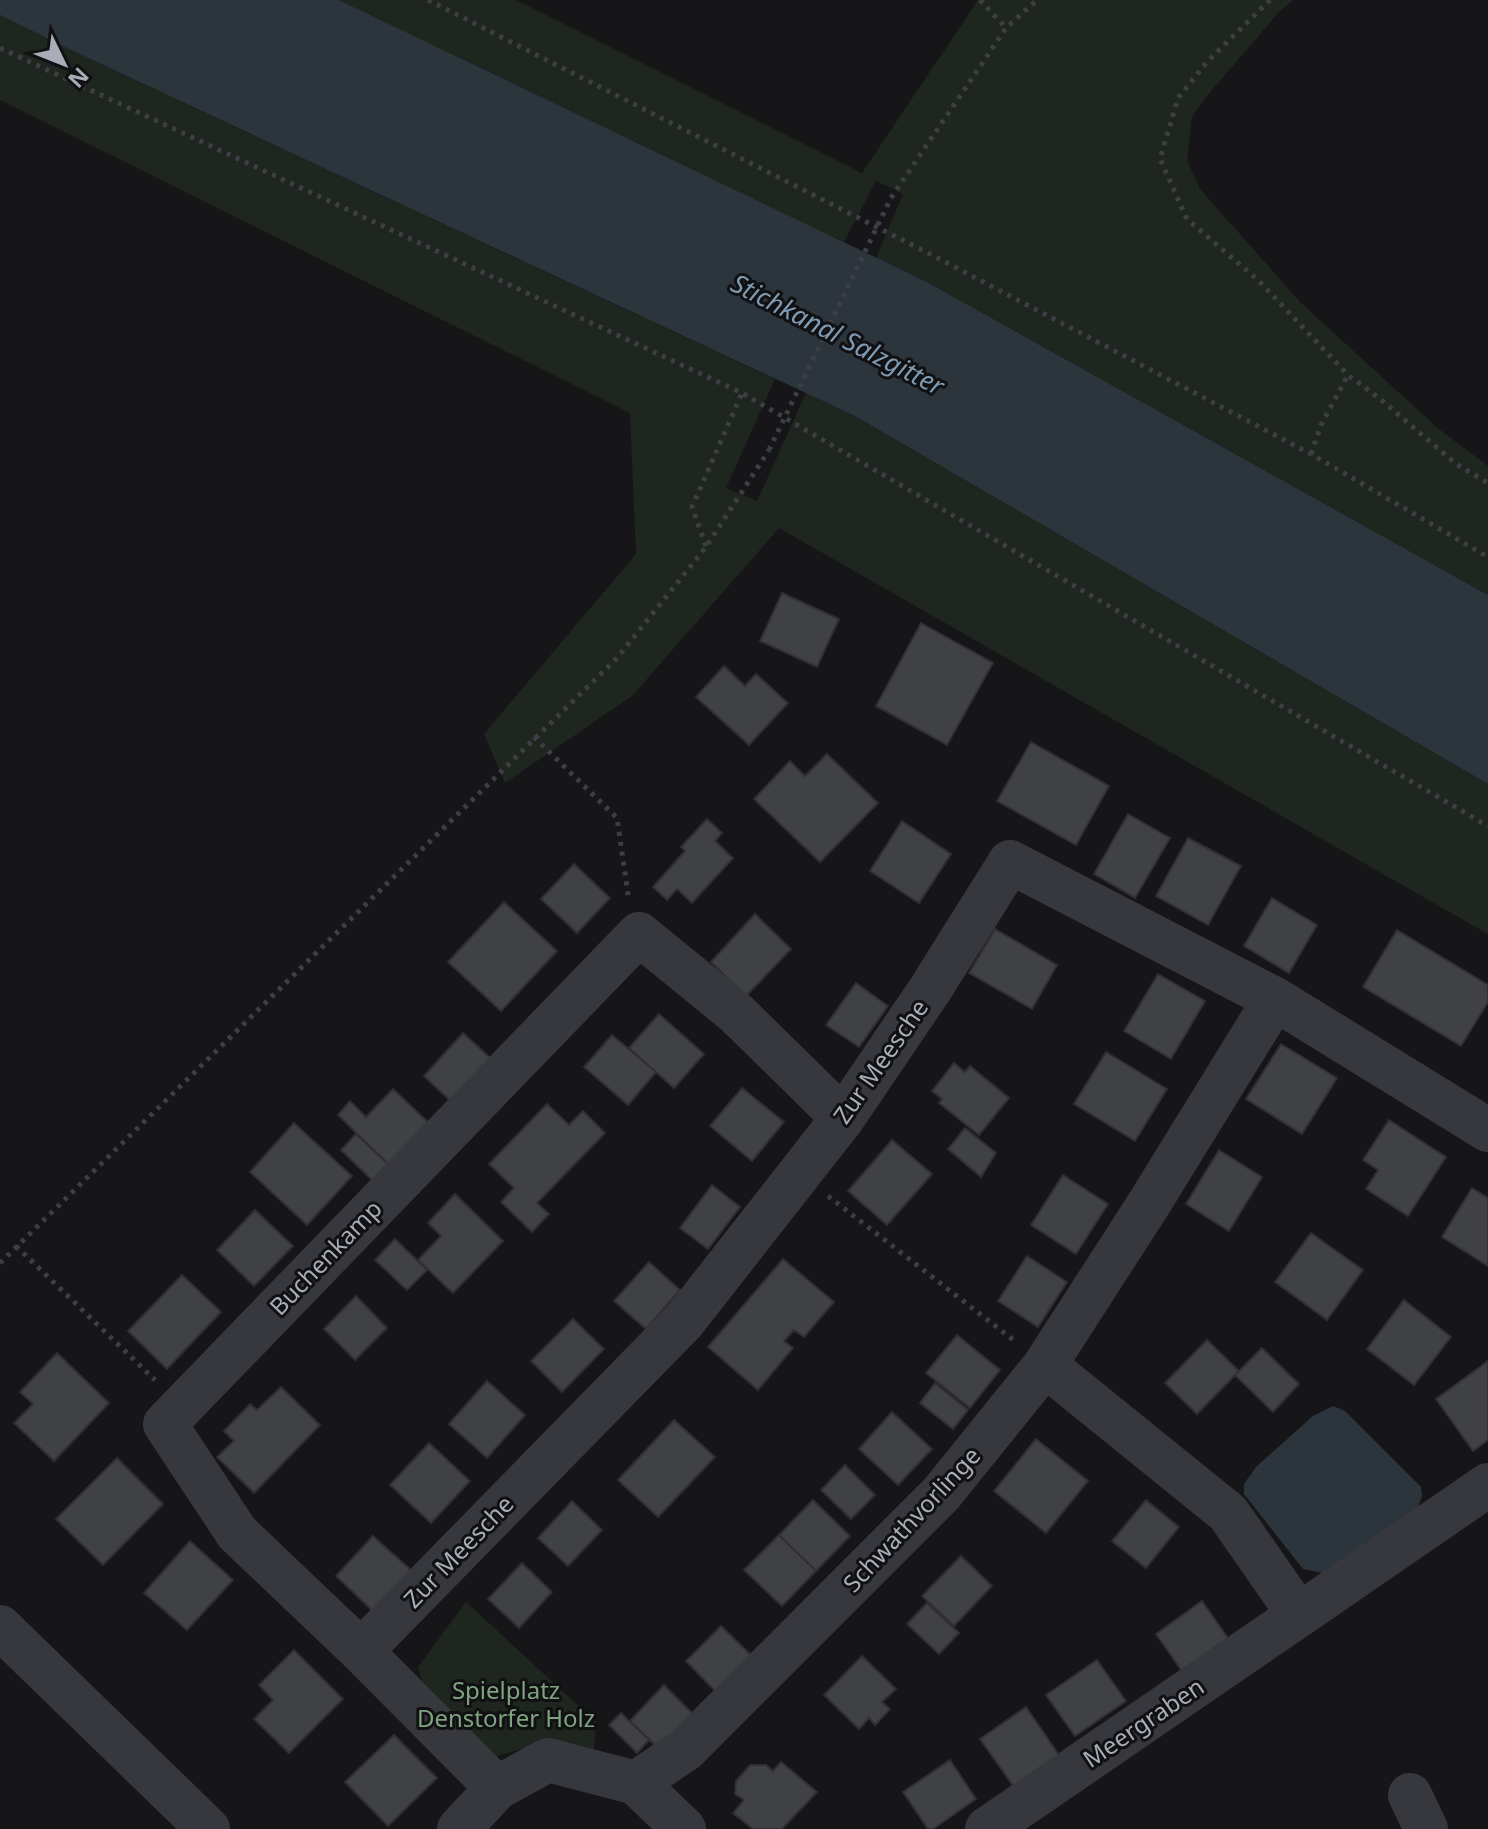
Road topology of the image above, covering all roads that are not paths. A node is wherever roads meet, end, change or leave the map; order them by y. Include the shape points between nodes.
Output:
1 (1275, 999) junction
2 (843, 1118) junction
3 (1488, 1130) edge
4 (1045, 1365) junction
5 (1488, 1485) edge
6 (1299, 1615) junction
7 (0, 1627) edge
8 (361, 1651) junction
9 (636, 1783) junction
10 (497, 1788) junction
11 (208, 1829) edge
12 (459, 1829) edge
13 (684, 1829) edge
14 (987, 1829) edge

1 - 2 street, Zur Meesche via 1010,862
1 - 3 street, Zur Meesche
1 - 4 street, Schwathvorlinge
2 - 8 street, Zur Meesche via 684,1321
2 - 8 street, Buchenkamp via 736,1013 639,934 181,1406 165,1424 237,1533
4 - 6 street via 1228,1513
4 - 9 street, Schwathvorlinge via 941,1494 686,1749
5 - 6 street, Meergraben
6 - 14 street, Meergraben
7 - 11 street
8 - 10 street
9 - 10 street via 548,1760
9 - 13 street
10 - 12 street

